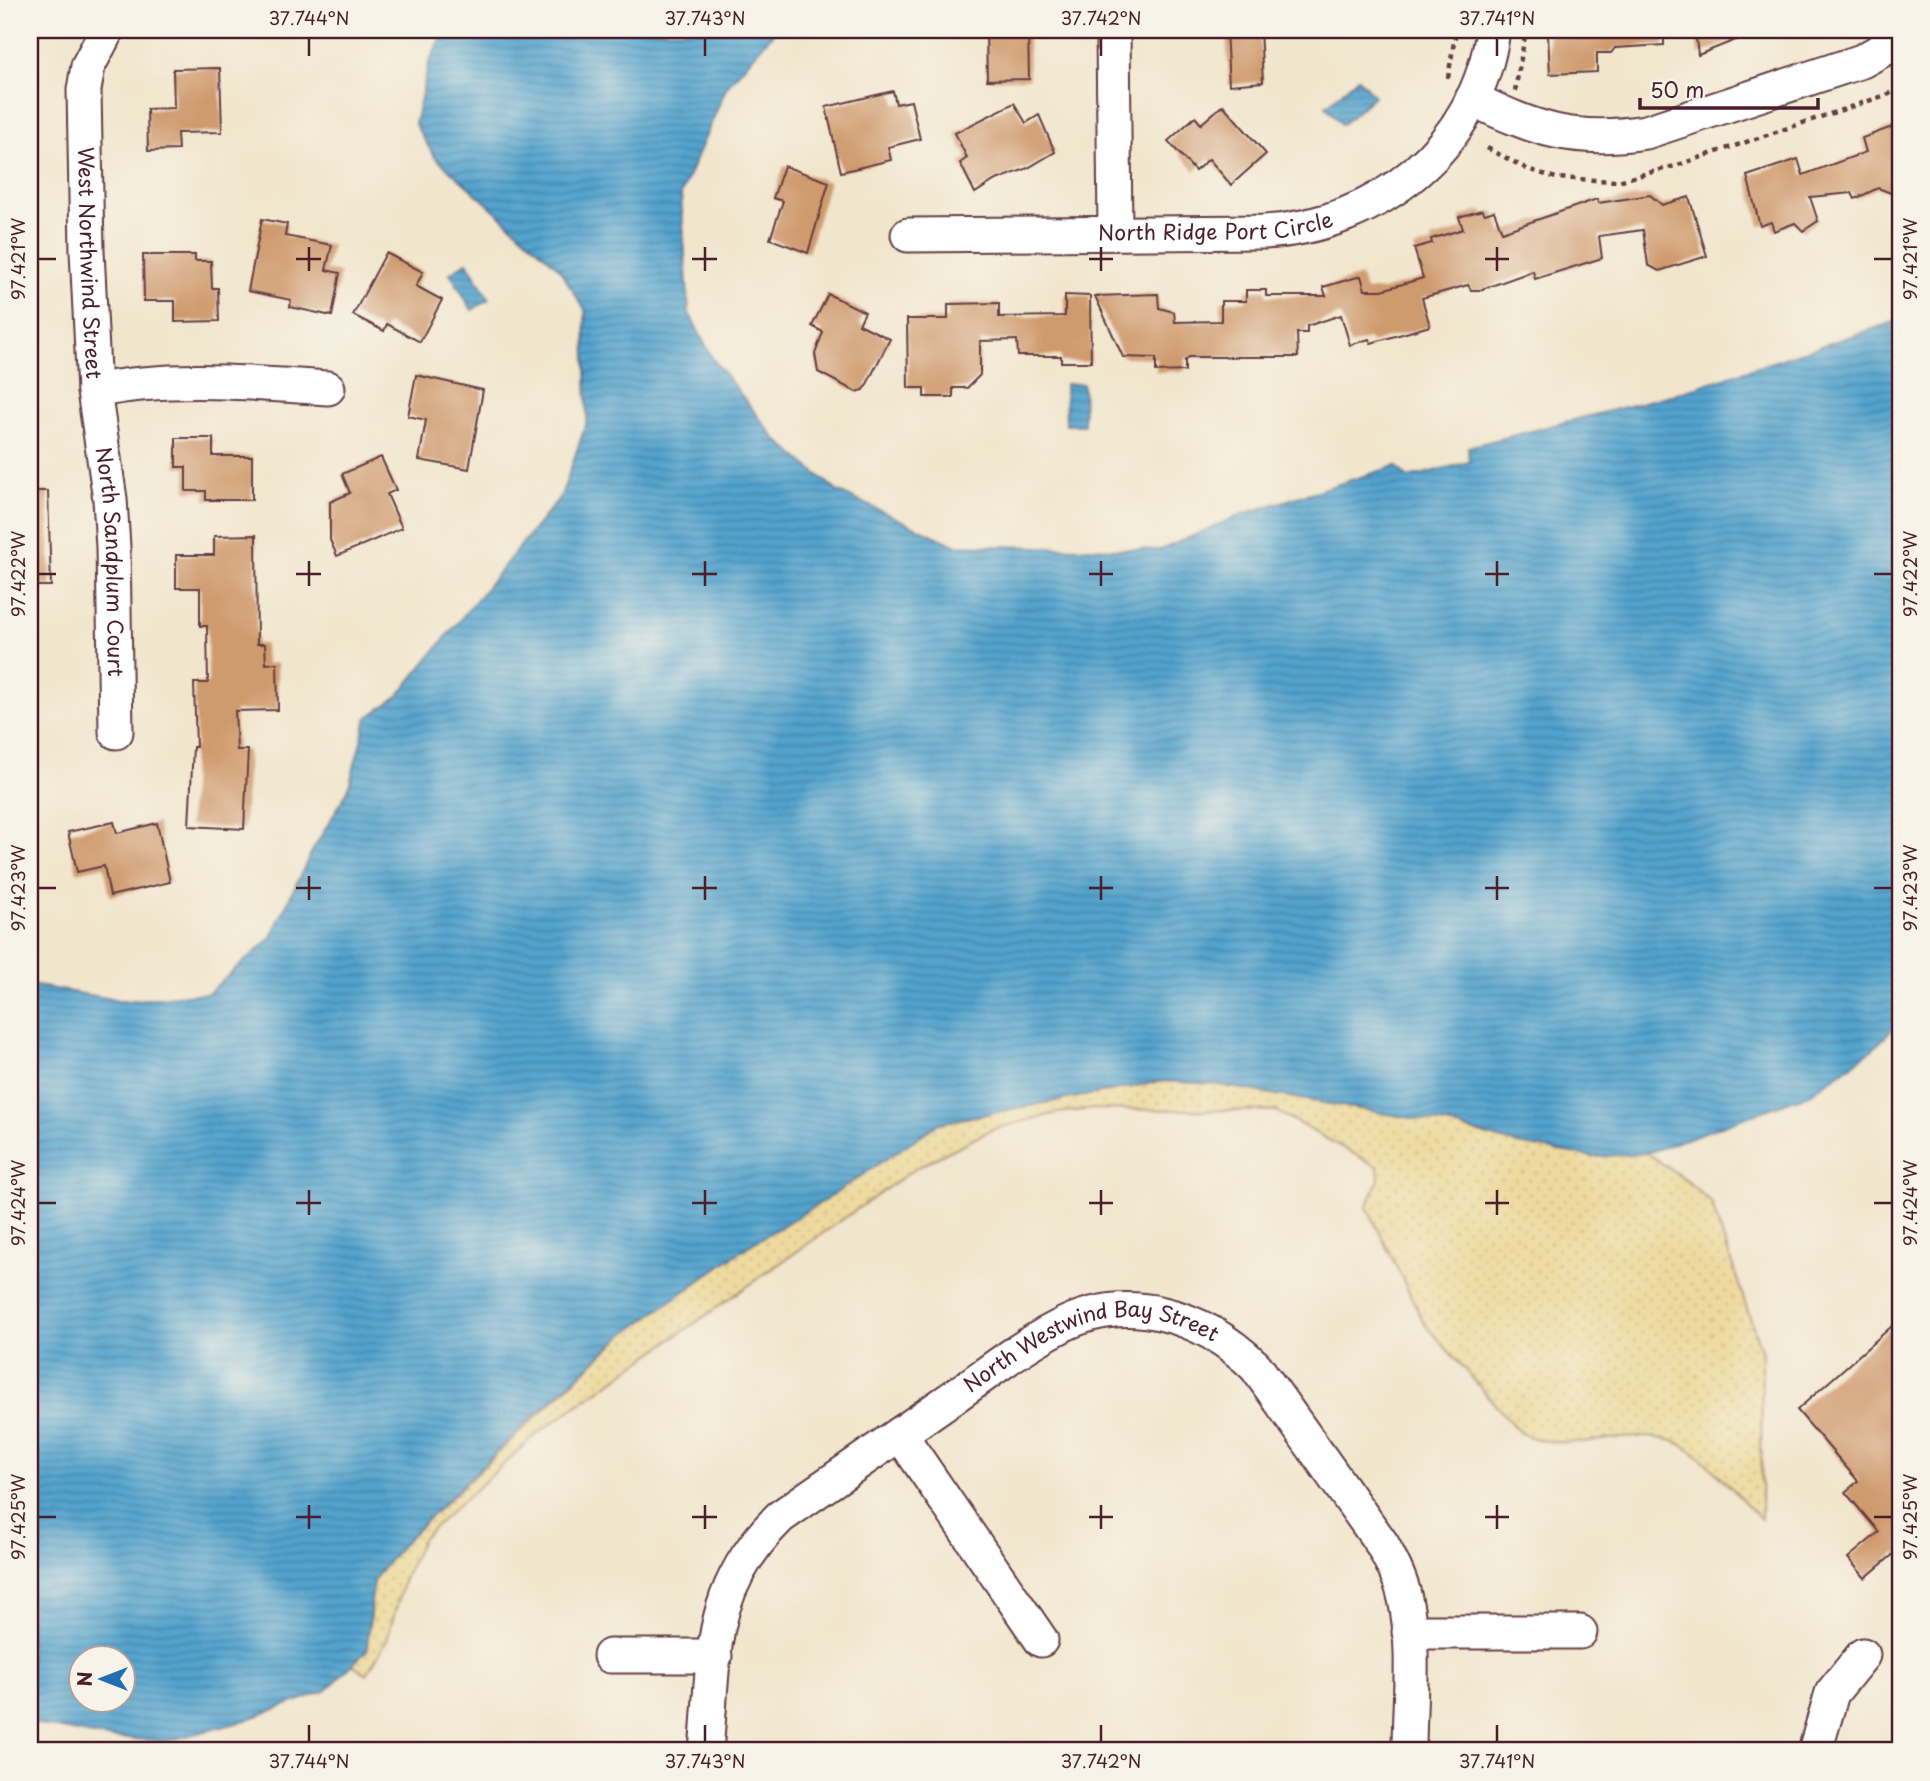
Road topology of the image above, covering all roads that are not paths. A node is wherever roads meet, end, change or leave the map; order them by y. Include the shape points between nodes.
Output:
1 (107, 30) edge
2 (1113, 30) edge
3 (1493, 30) edge
4 (1900, 40) edge
5 (1472, 99) junction
6 (1115, 233) junction
7 (908, 235) dead end
8 (328, 388) dead end
9 (94, 391) junction
10 (116, 732) dead end
11 (900, 1434) junction
12 (1409, 1632) junction
13 (1580, 1632) dead end
14 (1041, 1640) dead end
15 (1863, 1655) dead end
16 (610, 1656) dead end
17 (715, 1656) junction
18 (1820, 1745) edge
19 (706, 1751) edge
20 (1409, 1751) edge

1 - 9 street, West Northwind Street via 89,66 84,90
2 - 6 street
3 - 5 street, North Ridge Port Circle via 1483,75
4 - 5 street via 1850,65 1646,132 1611,138 1540,129
5 - 6 street, North Ridge Port Circle via 1432,159 1401,185 1348,215 1277,231
6 - 7 street, North Ridge Port Circle
8 - 9 street, West Northwind Street via 223,381 132,383
9 - 10 street, North Sandplum Court via 110,499
11 - 12 street, North Westwind Bay Street via 1059,1326 1113,1311 1178,1316 1207,1328 1256,1367 1382,1544 1405,1599
11 - 14 street
11 - 17 street, North Westwind Bay Street via 780,1517 758,1539 724,1598
12 - 13 street
12 - 20 street, North Westwind Bay Street
15 - 18 street via 1832,1693
16 - 17 street
17 - 19 street, North Westwind Bay Street

